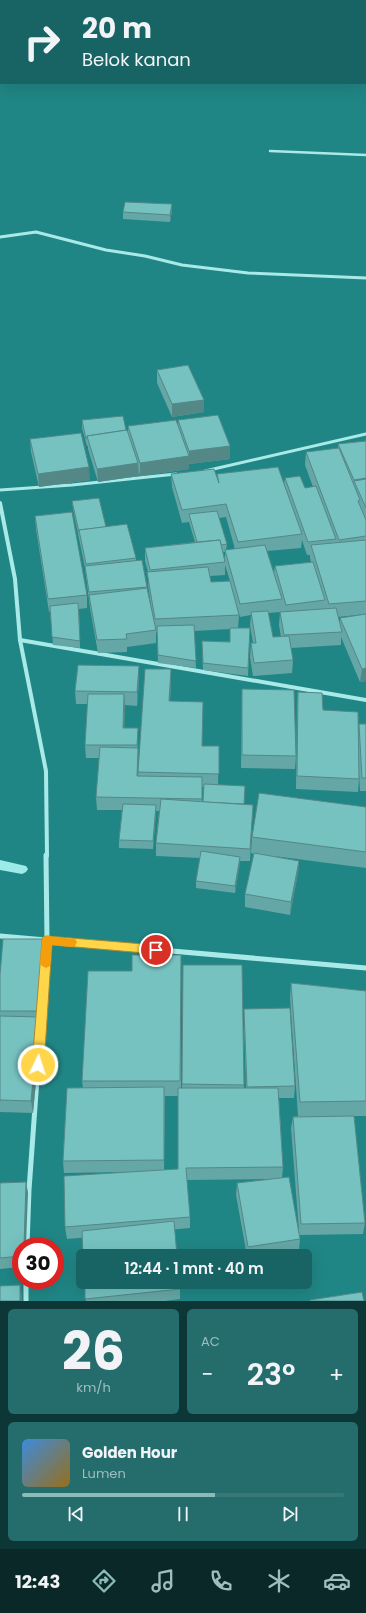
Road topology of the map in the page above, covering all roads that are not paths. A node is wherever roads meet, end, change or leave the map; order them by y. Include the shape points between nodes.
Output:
1 (270, 151) dead end
2 (366, 155) edge
3 (0, 237) edge
4 (366, 278) edge
5 (366, 434) edge
6 (200, 472) edge
7 (178, 474) edge
8 (0, 490) edge
9 (0, 503) edge
10 (20, 640) junction
11 (366, 700) edge
12 (0, 936) edge
13 (47, 940) junction
14 (366, 968) edge
15 (27, 1237) edge
16 (26, 1289) edge
17 (26, 1301) edge

1 - 2 street
3 - 4 street via 36,232 106,250 182,265 248,273
5 - 6 street
7 - 8 street
9 - 10 street via 15,579
10 - 11 street
10 - 13 street via 46,771
12 - 13 street
13 - 14 street
13 - 15 street
16 - 17 street

